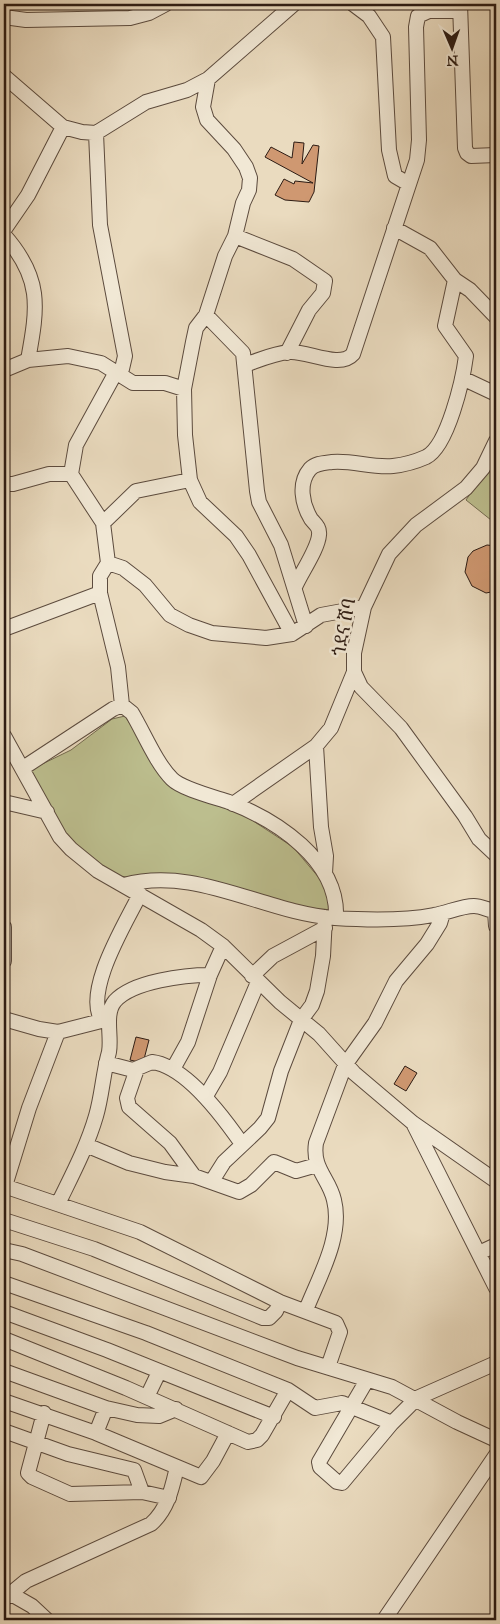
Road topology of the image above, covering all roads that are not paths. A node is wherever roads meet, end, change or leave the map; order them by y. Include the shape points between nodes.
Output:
1 (166, 4) edge
2 (294, 4) edge
3 (354, 4) edge
4 (460, 8) edge
5 (4, 17) edge
6 (4, 76) edge
7 (208, 78) junction
8 (63, 127) junction
9 (96, 133) junction
10 (496, 155) edge
11 (407, 183) junction
12 (394, 228) junction
13 (4, 230) edge
14 (4, 235) edge
15 (235, 236) junction
16 (455, 280) junction
17 (206, 315) junction
18 (496, 317) edge
19 (287, 352) junction
20 (28, 360) junction
21 (245, 365) junction
22 (4, 370) edge
23 (116, 372) junction
24 (462, 378) junction
25 (184, 389) junction
26 (496, 394) edge
27 (496, 441) edge
28 (71, 474) junction
29 (190, 480) junction
30 (4, 484) edge
31 (103, 523) junction
32 (108, 562) junction
33 (295, 587) junction
34 (100, 593) junction
35 (364, 607) junction
36 (306, 626) junction
37 (4, 629) edge
38 (292, 634) junction
39 (354, 672) junction
40 (122, 705) junction
41 (4, 736) edge
42 (316, 746) junction
43 (24, 768) junction
44 (4, 802) edge
45 (234, 804) junction
46 (47, 812) junction
47 (494, 854) edge
48 (325, 873) junction
49 (124, 885) junction
50 (140, 894) junction
51 (496, 911) edge
52 (443, 913) junction
53 (328, 921) junction
54 (496, 926) edge
55 (4, 927) edge
56 (223, 946) junction
57 (4, 961) edge
58 (210, 975) junction
59 (255, 979) junction
60 (4, 1019) edge
61 (106, 1020) junction
62 (302, 1020) junction
63 (58, 1032) junction
64 (106, 1063) junction
65 (345, 1065) junction
66 (137, 1069) junction
67 (173, 1070) junction
68 (206, 1096) junction
69 (413, 1122) junction
70 (242, 1144) junction
71 (86, 1145) junction
72 (317, 1165) junction
73 (194, 1176) junction
74 (212, 1181) junction
75 (496, 1181) edge
76 (4, 1186) edge
77 (58, 1204) junction
78 (4, 1220) edge
79 (496, 1245) edge
80 (4, 1250) edge
81 (479, 1253) junction
82 (4, 1283) edge
83 (496, 1288) edge
84 (280, 1302) junction
85 (306, 1310) junction
86 (4, 1312) edge
87 (4, 1339) edge
88 (496, 1363) edge
89 (328, 1367) junction
90 (4, 1371) edge
91 (159, 1372) junction
92 (367, 1380) junction
93 (288, 1390) junction
94 (147, 1397) junction
95 (417, 1398) junction
96 (4, 1401) edge
97 (352, 1406) junction
98 (106, 1408) junction
99 (176, 1409) junction
100 (44, 1414) junction
101 (274, 1417) junction
102 (392, 1423) junction
103 (4, 1431) edge
104 (96, 1433) junction
105 (228, 1433) junction
106 (496, 1440) edge
107 (37, 1444) junction
108 (496, 1455) edge
109 (177, 1467) junction
110 (142, 1492) junction
111 (169, 1498) junction
112 (6, 1594) edge
113 (47, 1620) edge
114 (384, 1620) edge

1 - 5 street via 150,13 130,18 26,20
2 - 7 street
3 - 11 street via 369,16 383,37 389,150 395,176
4 - 10 street via 466,153 471,156
4 - 11 street via 429,11 418,16 419,140 417,160
6 - 8 street
7 - 9 street via 187,90 146,102
7 - 15 street via 203,107 206,120 234,149 250,178
8 - 9 street
8 - 13 street via 28,195
9 - 23 street via 100,225 125,356 122,368
11 - 12 street
12 - 16 street via 430,248
12 - 19 street via 360,334 348,359 340,361
14 - 20 street via 23,258 36,299
15 - 17 street
15 - 19 street via 293,259 325,281 323,292 309,310
16 - 18 street via 470,290
16 - 24 street via 444,326 465,352
17 - 21 street via 236,344 243,353
17 - 25 street via 196,328
19 - 21 street
20 - 22 street
20 - 23 street via 68,356 101,363
21 - 33 street via 259,502 280,545
23 - 25 street via 138,384 165,383
23 - 28 street via 76,445
24 - 26 street
24 - 33 street via 442,436 427,457 393,466 346,461 311,468 303,484 304,502 320,534
25 - 29 street
27 - 35 street, ጎደና ሸባ via 483,468 466,488 416,525 389,554
28 - 30 street via 49,474
28 - 31 street
29 - 31 street via 136,492
29 - 38 street via 200,502 236,536 249,555
31 - 32 street
32 - 34 street via 100,576
32 - 38 street via 123,568 145,585 170,615 189,625 212,633 266,638
33 - 36 street
34 - 37 street
34 - 40 street via 118,666
35 - 36 street via 321,615
35 - 39 street, ጎደና ሸባ via 354,653
36 - 38 street
39 - 42 street via 331,728
39 - 47 street, ጎደና ሸባ via 361,687 401,728 479,839
40 - 43 street
40 - 45 street via 132,713 173,780
41 - 43 street
42 - 45 street
42 - 48 street
43 - 46 street
44 - 46 street
45 - 48 street via 292,835
46 - 49 street via 71,850
48 - 53 street via 337,904
49 - 50 street
49 - 53 street via 161,880 205,885
50 - 56 street
50 - 61 street via 109,955 98,992 97,1012
51 - 52 street via 473,906
51 - 54 street
52 - 53 street
52 - 65 street via 427,944 396,981 375,1023
53 - 59 street via 273,956
53 - 62 street via 317,991
55 - 57 street
56 - 58 street
56 - 59 street
58 - 61 street via 188,975 132,990 117,998
58 - 67 street via 188,1042
59 - 62 street
59 - 68 street via 220,1072
60 - 63 street via 39,1030
61 - 63 street
61 - 64 street via 111,1041
62 - 65 street
62 - 70 street via 278,1077 268,1118
63 - 76 street
64 - 66 street
64 - 71 street via 97,1114
65 - 69 street
65 - 72 street via 316,1143
66 - 67 street via 152,1062
66 - 73 street via 127,1098 129,1107 170,1143
67 - 68 street
68 - 70 street
69 - 75 street
69 - 81 street
70 - 74 street via 224,1162
71 - 73 street via 144,1167
71 - 77 street
72 - 74 street via 296,1171 274,1162 239,1192
72 - 85 street via 334,1199 336,1219 325,1262
73 - 74 street
76 - 77 street
77 - 84 street via 140,1232
78 - 84 street via 94,1249 263,1318 269,1318
79 - 81 street
80 - 89 street
81 - 83 street
82 - 93 street via 146,1333
84 - 85 street
85 - 89 street via 336,1323 340,1328
86 - 91 street
87 - 94 street
88 - 95 street
89 - 92 street
90 - 98 street
91 - 94 street
91 - 101 street
92 - 95 street
92 - 97 street
93 - 97 street via 315,1408 342,1403
93 - 101 street
94 - 99 street
95 - 102 street
95 - 106 street
96 - 100 street
97 - 102 street
97 - 102 street via 319,1462 320,1468 337,1482 342,1482
98 - 99 street via 150,1417
98 - 104 street
99 - 105 street
100 - 104 street
100 - 107 street
101 - 105 street via 257,1440 248,1442
103 - 107 street
104 - 109 street
105 - 109 street via 214,1461 201,1477
107 - 110 street via 134,1470
107 - 110 street via 28,1473 47,1486 81,1495
108 - 114 street
109 - 111 street
110 - 111 street
111 - 112 street via 161,1515 151,1524 42,1573
112 - 113 street via 32,1606

